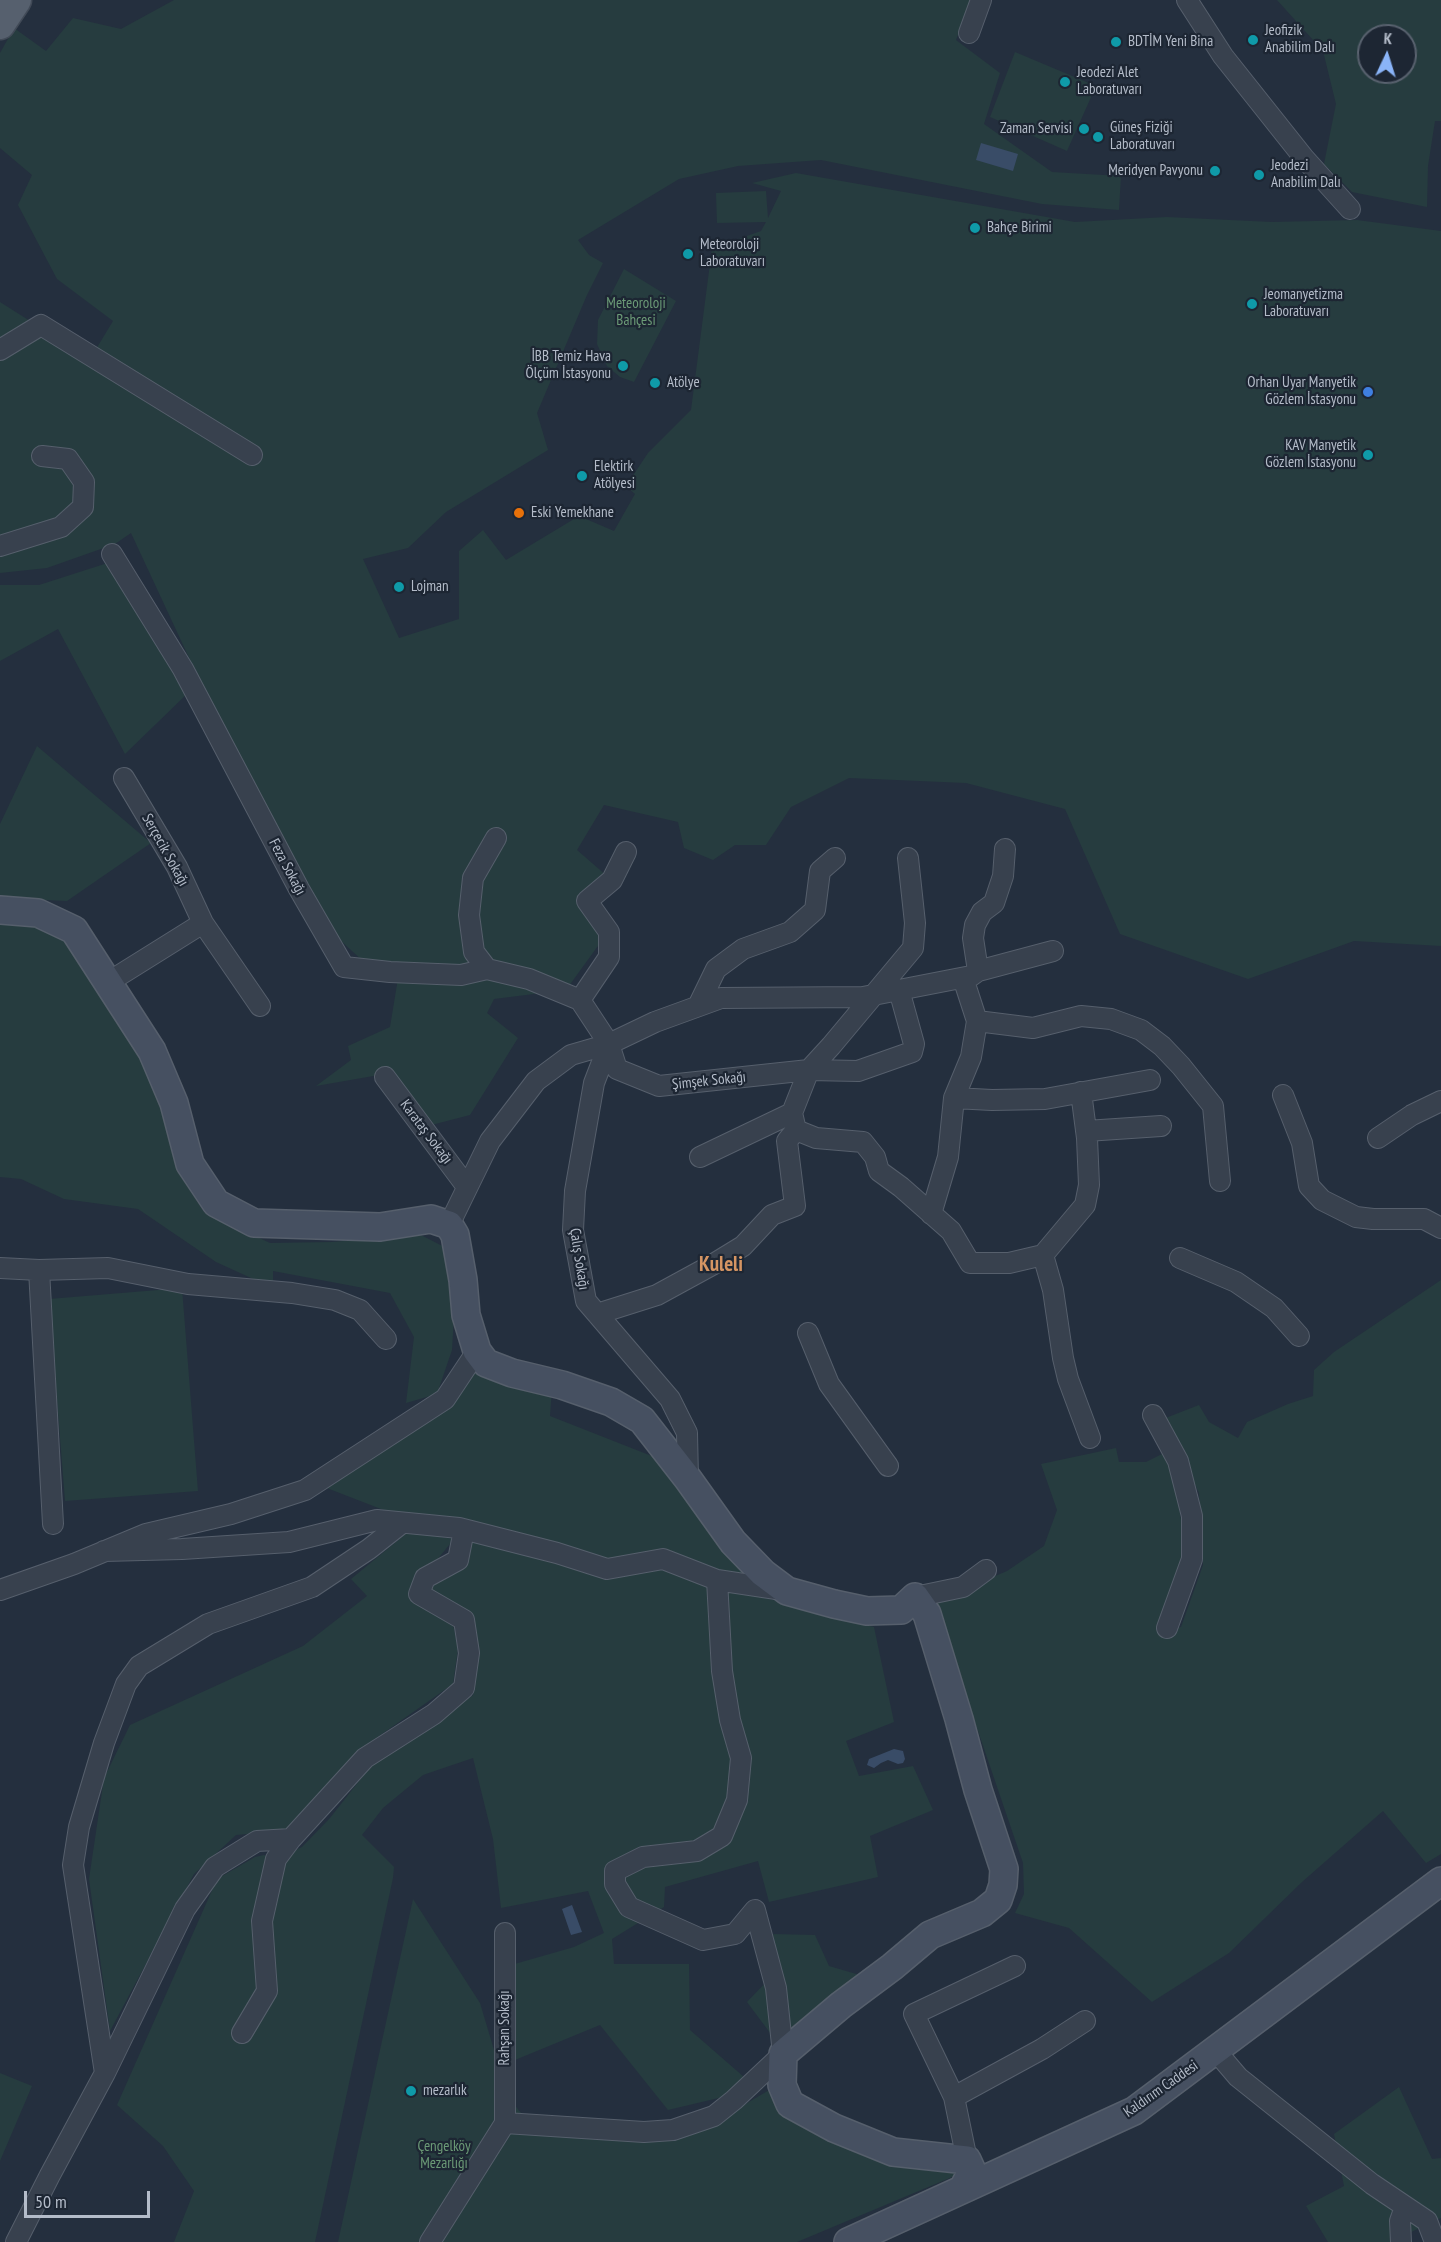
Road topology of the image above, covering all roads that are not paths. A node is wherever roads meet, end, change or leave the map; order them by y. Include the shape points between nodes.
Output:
1 (16, 0) edge
2 (981, 0) edge
3 (1187, 0) edge
4 (0, 24) edge
5 (969, 33) dead end
6 (1350, 209) dead end
7 (0, 350) edge
8 (252, 455) dead end
9 (42, 456) dead end
10 (0, 546) edge
11 (112, 554) dead end
12 (124, 778) dead end
13 (496, 838) dead end
14 (1005, 849) dead end
15 (626, 852) dead end
16 (835, 858) dead end
17 (908, 858) dead end
18 (0, 909) edge
19 (203, 923) junction
20 (1053, 951) dead end
21 (487, 969) junction
22 (970, 974) junction
23 (107, 983) junction
24 (899, 990) junction
25 (874, 994) junction
26 (580, 1000) junction
27 (260, 1006) dead end
28 (698, 1006) junction
29 (977, 1021) junction
30 (609, 1044) junction
31 (809, 1070) junction
32 (385, 1077) dead end
33 (1150, 1080) dead end
34 (1081, 1092) junction
35 (1283, 1095) dead end
36 (954, 1098) junction
37 (1441, 1101) edge
38 (794, 1121) junction
39 (1161, 1126) dead end
40 (1086, 1131) junction
41 (1378, 1138) dead end
42 (700, 1157) dead end
43 (1220, 1181) dead end
44 (467, 1187) junction
45 (932, 1214) junction
46 (449, 1225) junction
47 (1441, 1228) edge
48 (1043, 1255) junction
49 (1180, 1258) dead end
50 (0, 1268) edge
51 (39, 1270) junction
52 (597, 1314) junction
53 (808, 1333) dead end
54 (1299, 1336) dead end
55 (386, 1339) dead end
56 (477, 1351) junction
57 (1153, 1415) dead end
58 (1090, 1438) dead end
59 (888, 1466) dead end
60 (688, 1479) junction
61 (402, 1523) junction
62 (53, 1524) dead end
63 (464, 1530) junction
64 (104, 1551) junction
65 (986, 1570) dead end
66 (717, 1580) junction
67 (0, 1590) edge
68 (787, 1591) junction
69 (915, 1597) junction
70 (1167, 1628) dead end
71 (291, 1839) junction
72 (1441, 1881) edge
73 (505, 1933) dead end
74 (1015, 1966) dead end
75 (1085, 2020) dead end
76 (242, 2033) dead end
77 (1215, 2050) junction
78 (783, 2054) junction
79 (105, 2073) junction
80 (954, 2097) junction
81 (505, 2123) junction
82 (967, 2160) junction
83 (963, 2189) junction
84 (1405, 2207) junction
85 (16, 2242) edge
86 (430, 2242) edge
87 (848, 2242) edge
88 (1401, 2242) edge
89 (1435, 2242) edge

1 - 4 main road
2 - 5 street
3 - 6 street via 1223,56
7 - 8 street via 41,325
9 - 10 street via 68,459 84,482 83,507 61,527
11 - 21 street, Feza Sokağı via 183,669 344,967 461,975
12 - 19 street, Serçecik Sokağı via 177,867
13 - 21 street via 473,878 469,915 474,952
14 - 22 street via 1003,876 994,903 982,912 975,925
15 - 26 street via 612,880 587,901 609,932 609,957
16 - 28 street via 820,871 814,910 790,932 744,949 716,969
17 - 25 street via 915,923 913,948
18 - 23 street via 38,913 74,930
19 - 23 street
19 - 27 street, Serçecik Sokağı
20 - 22 street
21 - 26 street, Feza Sokağı via 529,979
22 - 24 street
22 - 29 street
23 - 46 street via 152,1051 174,1103 190,1164 216,1203 254,1223 380,1227 431,1219
24 - 25 street
24 - 31 street via 914,1044 912,1052 858,1071
25 - 28 street via 722,998
25 - 31 street
26 - 30 street, Şimşek Sokağı
28 - 30 street
29 - 36 street via 971,1057
29 - 43 street via 1033,1028 1081,1016 1111,1019 1141,1030 1162,1046 1213,1106
30 - 31 street, Şimşek Sokağı via 617,1069 659,1086
30 - 44 street via 571,1055 536,1081 490,1141
30 - 52 street, Çalış Sokağı via 594,1083 575,1191 573,1230 586,1301
31 - 38 street
32 - 44 street, Karataş Sokağı
33 - 34 street
34 - 36 street via 1045,1099
34 - 40 street
35 - 47 street via 1302,1143 1309,1186 1322,1200 1356,1217 1424,1219
36 - 45 street via 948,1156
37 - 41 street via 1412,1114
38 - 42 street
38 - 45 street via 816,1138 864,1142 879,1171
38 - 52 street via 787,1141 795,1206 772,1215 743,1246 712,1265 657,1294
39 - 40 street
40 - 48 street via 1089,1185 1085,1204
44 - 46 street
45 - 48 street via 951,1231 970,1263 1009,1263
46 - 56 street via 455,1235 466,1315
48 - 58 street via 1068,1379
49 - 54 street via 1236,1282 1274,1308
50 - 51 street
51 - 55 street via 108,1268 188,1284 335,1300 360,1310
51 - 62 street
52 - 60 street, Çalış Sokağı via 670,1399 687,1433
53 - 59 street via 829,1384
56 - 60 street via 486,1363 611,1402 642,1420
56 - 64 street via 445,1399 304,1490 231,1514 146,1534
57 - 70 street via 1178,1461 1192,1516 1192,1559
60 - 68 street via 733,1542
61 - 63 street
61 - 64 street via 377,1520 289,1542
61 - 79 street via 312,1587 208,1624 132,1674 104,1743 79,1827 73,1865
63 - 66 street via 607,1569 663,1559
63 - 71 street via 458,1560 425,1578 419,1594 464,1620 469,1653 464,1688 434,1714 365,1758
64 - 67 street
65 - 69 street via 963,1587
66 - 68 street
66 - 78 street via 722,1671 741,1758 737,1800 722,1836 697,1851 643,1857 615,1871 615,1884 630,1907 703,1940 735,1935 755,1910 776,1988
68 - 69 street via 867,1611 901,1610
69 - 78 street via 927,1614 1004,1869 1003,1885 998,1900 982,1913 930,1935
71 - 76 street via 276,1859 262,1922 267,1991
71 - 79 street via 257,1841 215,1867 185,1909
72 - 77 street, Kaldırım Caddesi
73 - 81 street, Rahşan Sokağı
74 - 80 street via 914,2014
75 - 80 street via 1042,2049
77 - 83 street, Kaldırım Caddesi via 1134,2111
77 - 84 street via 1238,2077
78 - 81 street via 714,2116 673,2130 645,2132
78 - 82 street via 782,2085 790,2104 834,2128 893,2152
79 - 85 street
80 - 82 street
81 - 86 street
82 - 83 street via 972,2171
83 - 87 street, Kaldırım Caddesi
84 - 88 street via 1400,2221
84 - 89 street via 1427,2221

